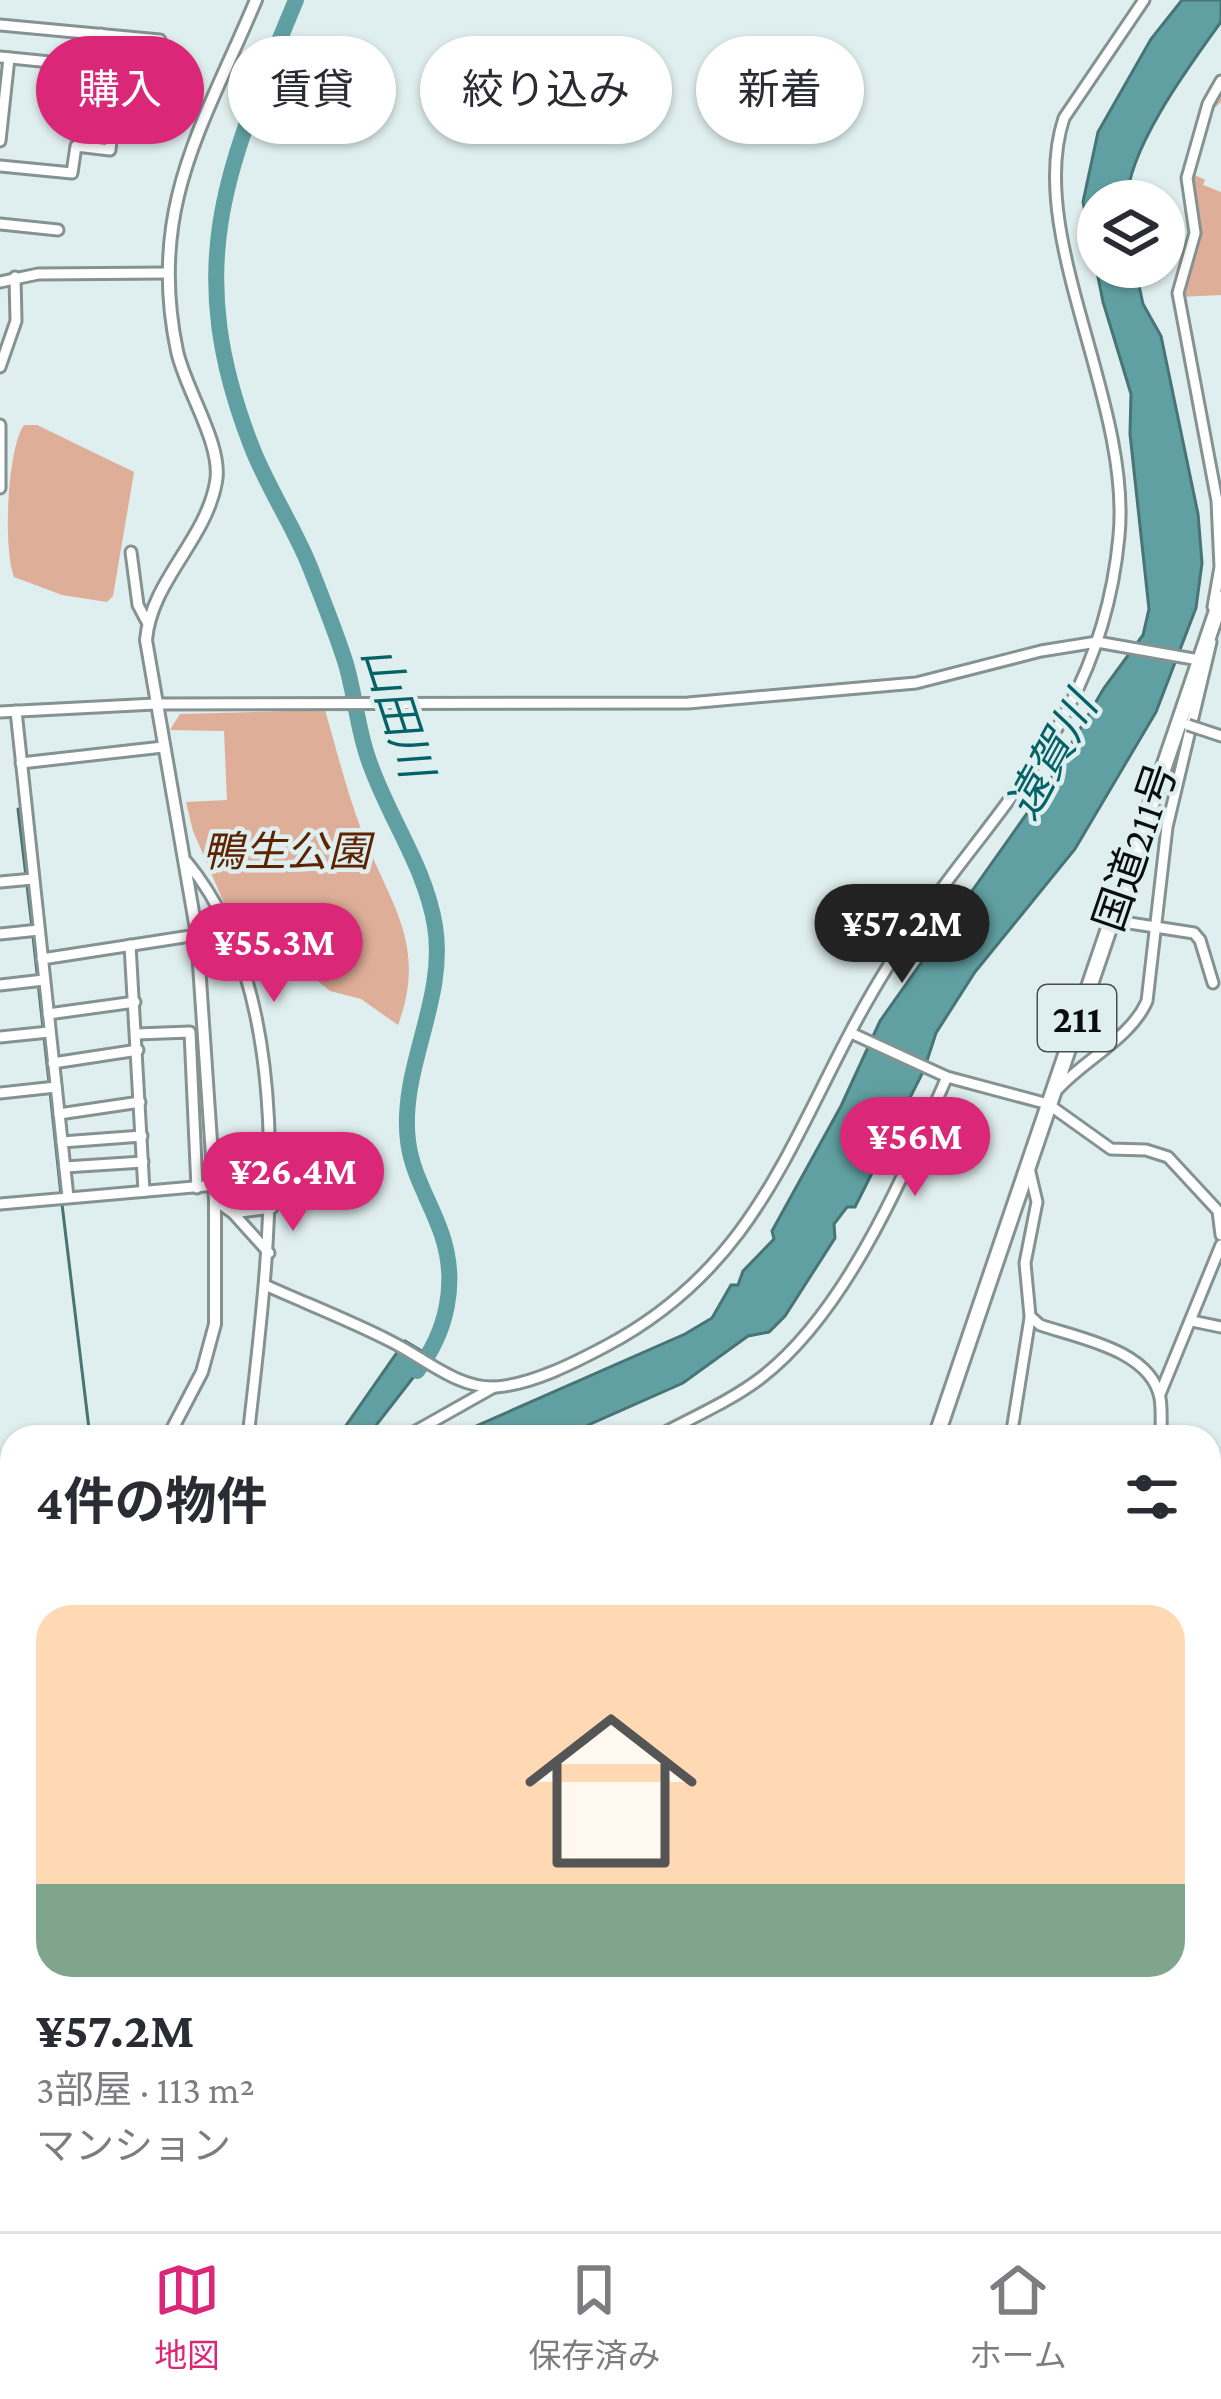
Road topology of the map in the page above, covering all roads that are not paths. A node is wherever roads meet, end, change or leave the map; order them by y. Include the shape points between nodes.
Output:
1 (256, 0) edge
2 (1144, 0) edge
3 (0, 25) edge
4 (101, 34) joint
5 (121, 36) edge
6 (4, 58) edge
7 (36, 61) edge
8 (1221, 81) edge
9 (0, 141) edge
10 (111, 144) edge
11 (0, 166) edge
12 (0, 224) edge
13 (58, 230) dead end
14 (166, 273) junction
15 (16, 277) junction
16 (0, 282) edge
17 (0, 367) edge
18 (0, 425) edge
19 (0, 488) edge
20 (130, 552) dead end
21 (1221, 599) edge
22 (147, 622) junction
23 (1210, 629) junction
24 (1097, 642) junction
25 (1195, 659) junction
26 (155, 704) junction
27 (0, 712) edge
28 (16, 712) junction
29 (1183, 723) junction
30 (1221, 736) edge
31 (164, 747) junction
32 (21, 763) junction
33 (187, 862) junction
34 (33, 879) junction
35 (0, 882) edge
36 (1110, 920) junction
37 (1156, 928) junction
38 (39, 930) junction
39 (0, 934) edge
40 (196, 935) junction
41 (130, 945) junction
42 (42, 959) junction
43 (44, 980) junction
44 (1213, 983) dead end
45 (0, 985) edge
46 (135, 1002) junction
47 (48, 1014) junction
48 (50, 1032) junction
49 (137, 1034) junction
50 (853, 1034) junction
51 (0, 1037) edge
52 (138, 1050) junction
53 (53, 1063) junction
54 (945, 1076) junction
55 (56, 1088) junction
56 (0, 1094) edge
57 (1050, 1100) junction
58 (140, 1102) junction
59 (58, 1114) junction
60 (142, 1136) junction
61 (62, 1142) junction
62 (143, 1162) junction
63 (1028, 1164) junction
64 (64, 1167) junction
65 (273, 1180) junction
66 (197, 1188) junction
67 (144, 1191) junction
68 (215, 1194) junction
69 (68, 1197) junction
70 (0, 1204) edge
71 (272, 1208) junction
72 (233, 1213) junction
73 (1221, 1234) edge
74 (1221, 1245) edge
75 (269, 1252) junction
76 (265, 1285) junction
77 (1030, 1316) junction
78 (1192, 1321) junction
79 (1221, 1327) edge
80 (494, 1387) junction
81 (1160, 1394) junction
82 (174, 1425) edge
83 (249, 1425) edge
84 (427, 1425) edge
85 (677, 1425) edge
86 (940, 1425) edge
87 (1013, 1425) edge
88 (1161, 1425) edge

1 - 14 main road via 176,194
2 - 24 street via 1057,140 1061,226 1118,473 1114,580
3 - 4 street
4 - 5 street
6 - 7 street
6 - 9 street
8 - 23 street via 1187,178 1195,233 1178,293 1216,501 1220,567
10 - 11 street via 76,146 72,173
12 - 13 street
14 - 15 street
14 - 22 main road via 185,383 217,467 206,510
15 - 16 street
15 - 17 street via 16,320
18 - 19 street
20 - 22 street
21 - 23 highway, 国道211号 / 211
22 - 26 main road
23 - 25 highway, 国道211号 / 211
23 - 37 street via 1210,658 1167,827
24 - 25 street
24 - 26 street via 916,682 688,703
24 - 50 street via 1044,754 887,967
25 - 29 highway, 国道211号 / 211
26 - 28 street
26 - 31 main road
27 - 28 street
28 - 32 street
29 - 30 street, bridge
29 - 36 highway, 国道211号 / 211
31 - 32 street
31 - 33 main road
32 - 34 street
33 - 40 main road
33 - 65 street via 210,895 250,1001
34 - 35 street
34 - 38 street
36 - 37 street
36 - 57 highway, 国道211号 / 211
37 - 44 street via 1194,933
37 - 57 street via 1150,990 1137,1020
38 - 39 street
38 - 42 street
40 - 41 street
40 - 68 main road
41 - 42 street
41 - 46 street
42 - 43 street
43 - 45 street
43 - 47 street
46 - 47 street
46 - 49 street
47 - 48 street
48 - 51 street
48 - 53 street
49 - 52 street
49 - 66 street via 190,1032
50 - 54 street
50 - 80 street via 769,1192 678,1302 590,1354
52 - 53 street
52 - 58 street
53 - 55 street
54 - 57 street
54 - 85 street via 855,1262 811,1325 763,1376
55 - 56 street
55 - 59 street
57 - 63 highway, 国道211号 / 211
57 - 73 street via 1111,1149 1168,1157 1218,1211
58 - 59 street
58 - 60 street
59 - 61 street
60 - 61 street
60 - 62 street
61 - 64 street
62 - 64 street
62 - 67 street
63 - 77 street via 1037,1202 1024,1263
63 - 86 highway, 国道211号 / 211
64 - 69 street
65 - 68 street
65 - 71 street
66 - 67 street
66 - 68 street
67 - 69 street
68 - 72 street
68 - 82 main road via 215,1324
69 - 70 street
71 - 72 street
71 - 75 street
72 - 75 street
74 - 78 street
75 - 76 street
76 - 80 street via 460,1380
76 - 83 street
77 - 81 street via 1133,1360
77 - 87 street
78 - 79 street
78 - 81 street
80 - 84 street
81 - 88 street

